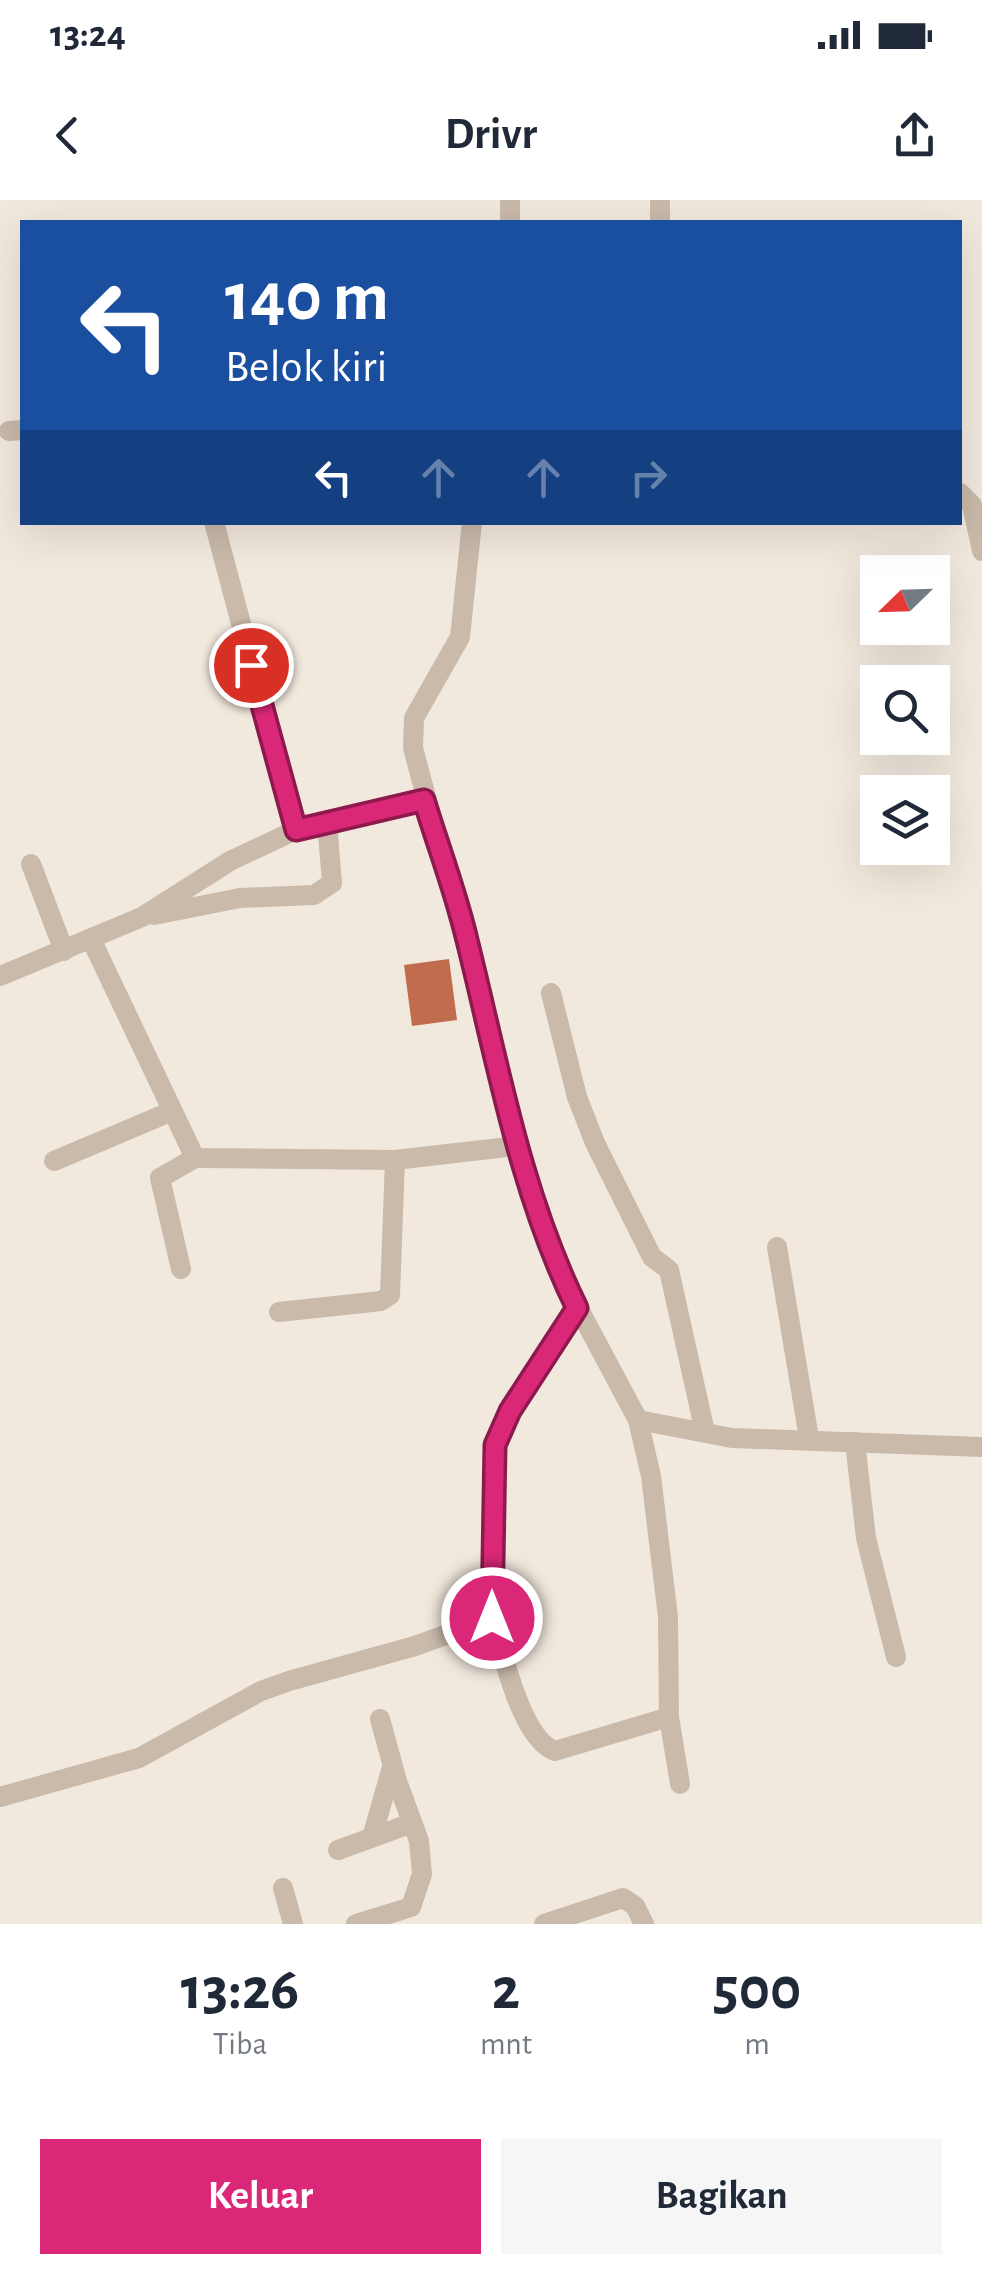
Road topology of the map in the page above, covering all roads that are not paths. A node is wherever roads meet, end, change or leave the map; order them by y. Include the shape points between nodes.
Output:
1 (962, 496) edge
2 (215, 525) edge
3 (472, 525) edge
4 (980, 528) edge
5 (982, 551) edge
6 (424, 800) junction
7 (328, 820) junction
8 (296, 830) junction
9 (31, 864) dead end
10 (142, 918) junction
11 (91, 939) junction
12 (64, 950) junction
13 (0, 976) edge
14 (551, 993) dead end
15 (170, 1112) junction
16 (517, 1146) junction
17 (195, 1158) junction
18 (54, 1160) dead end
19 (395, 1160) junction
20 (777, 1247) dead end
21 (181, 1269) dead end
22 (577, 1308) junction
23 (279, 1312) dead end
24 (638, 1420) junction
25 (705, 1432) junction
26 (808, 1438) junction
27 (855, 1442) junction
28 (982, 1447) edge
29 (492, 1618) junction
30 (896, 1656) dead end
31 (668, 1718) junction
32 (380, 1719) dead end
33 (392, 1766) junction
34 (680, 1784) dead end
35 (0, 1798) edge
36 (412, 1823) junction
37 (372, 1838) junction
38 (338, 1850) dead end
39 (283, 1888) dead end
40 (293, 1924) edge
41 (356, 1924) edge
42 (544, 1924) edge
43 (644, 1924) edge

1 - 4 street
2 - 8 street
3 - 6 street via 460,637 411,728
4 - 5 street
6 - 7 street
6 - 16 street via 467,938
7 - 8 street
7 - 10 street via 327,890 240,898
8 - 10 street via 230,861
9 - 12 street
10 - 11 street
11 - 12 street
11 - 15 street
12 - 13 street
14 - 25 street via 595,1142 652,1257 670,1270
15 - 17 street
15 - 18 street
16 - 19 street
16 - 22 street
17 - 19 street
17 - 21 street via 160,1178
19 - 23 street via 390,1295
20 - 26 street
22 - 24 street
22 - 29 street via 495,1445
24 - 25 street
24 - 31 street via 668,1618
25 - 26 street
26 - 27 street
27 - 28 street
27 - 30 street via 866,1538
29 - 31 street via 530,1730 542,1747 555,1751
29 - 35 street via 289,1681 139,1758
31 - 34 street
32 - 33 street
33 - 36 street
33 - 37 street
36 - 37 street
36 - 41 street via 422,1862 411,1907
37 - 38 street
39 - 40 street
42 - 43 street via 622,1898 636,1906

